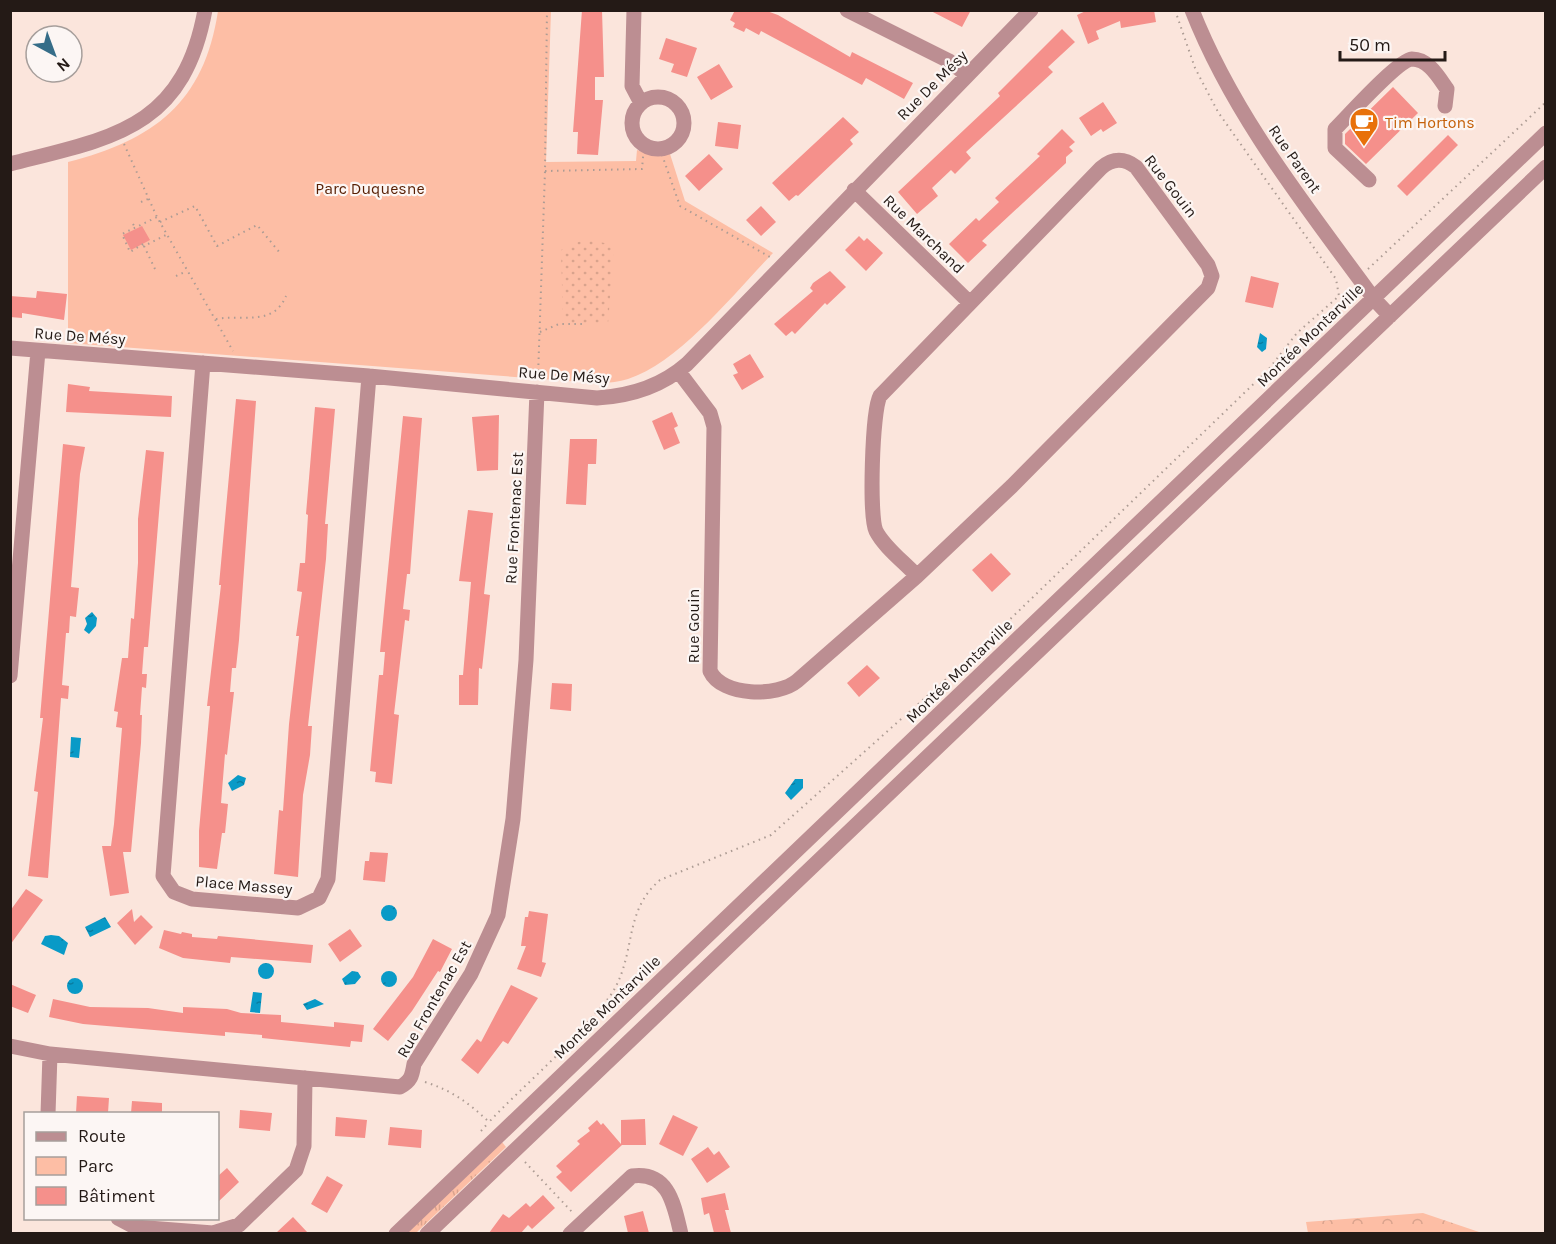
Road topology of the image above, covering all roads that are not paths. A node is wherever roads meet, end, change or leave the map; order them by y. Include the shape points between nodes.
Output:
1 (205, 10) edge
2 (634, 10) edge
3 (1031, 10) edge
4 (1192, 10) edge
5 (851, 11) edge
6 (967, 75) junction
7 (641, 103) junction
8 (1445, 106) dead end
9 (1545, 133) edge
10 (10, 164) edge
11 (1545, 167) edge
12 (1368, 180) dead end
13 (854, 190) junction
14 (1374, 299) junction
15 (970, 303) junction
16 (1390, 316) junction
17 (10, 348) edge
18 (38, 351) junction
19 (203, 363) junction
20 (679, 372) junction
21 (369, 376) junction
22 (537, 392) junction
23 (917, 576) junction
24 (10, 676) edge
25 (10, 1046) edge
26 (50, 1054) junction
27 (305, 1078) junction
28 (48, 1112) edge
29 (122, 1220) edge
30 (396, 1233) edge
31 (427, 1233) edge
32 (570, 1233) edge
33 (681, 1233) edge

1 - 10 street via 198,42 180,81 148,116 119,134
2 - 7 street via 632,86
3 - 6 street, Rue De Mésy
4 - 14 street, Rue Parent via 1208,51 1247,121
5 - 6 street via 949,61
6 - 13 street, Rue De Mésy
7 - 7 street via 666,99 680,110 681,136 660,149 644,146 632,125 632,117
8 - 12 street via 1447,89 1422,61 1411,59 1402,63 1381,82 1335,129 1335,148
9 - 14 street, Montée Montarville
11 - 16 street
13 - 15 street, Rue Marchand
13 - 20 street, Rue De Mésy
14 - 16 street, Rue Parent
14 - 30 street, Montée Montarville
15 - 23 street, Rue Gouin via 886,388 875,406 874,526
15 - 23 street, Rue Gouin via 1101,168 1117,160 1136,167 1208,265 1212,276 1204,292 1062,438
16 - 31 street
17 - 18 street, Rue De Mésy
18 - 19 street, Rue De Mésy
18 - 24 street
19 - 21 street, Rue De Mésy
19 - 21 street, Place Massey via 161,867 168,887 184,898 298,908 319,898 328,879
20 - 22 street, Rue De Mésy via 621,396 597,398
20 - 23 street, Rue Gouin via 710,413 714,427 709,662 718,682 740,690 776,691 790,687
21 - 22 street, Rue De Mésy
22 - 27 street, Rue Frontenac Est via 526,660 513,819 498,915 471,974 414,1064 412,1077 400,1087
25 - 26 street, Rue Frontenac Est
26 - 27 street, Rue Frontenac Est
26 - 28 street
27 - 29 street via 304,1146 296,1170 239,1225 213,1233 135,1227
32 - 33 street via 632,1176 645,1174 668,1191

